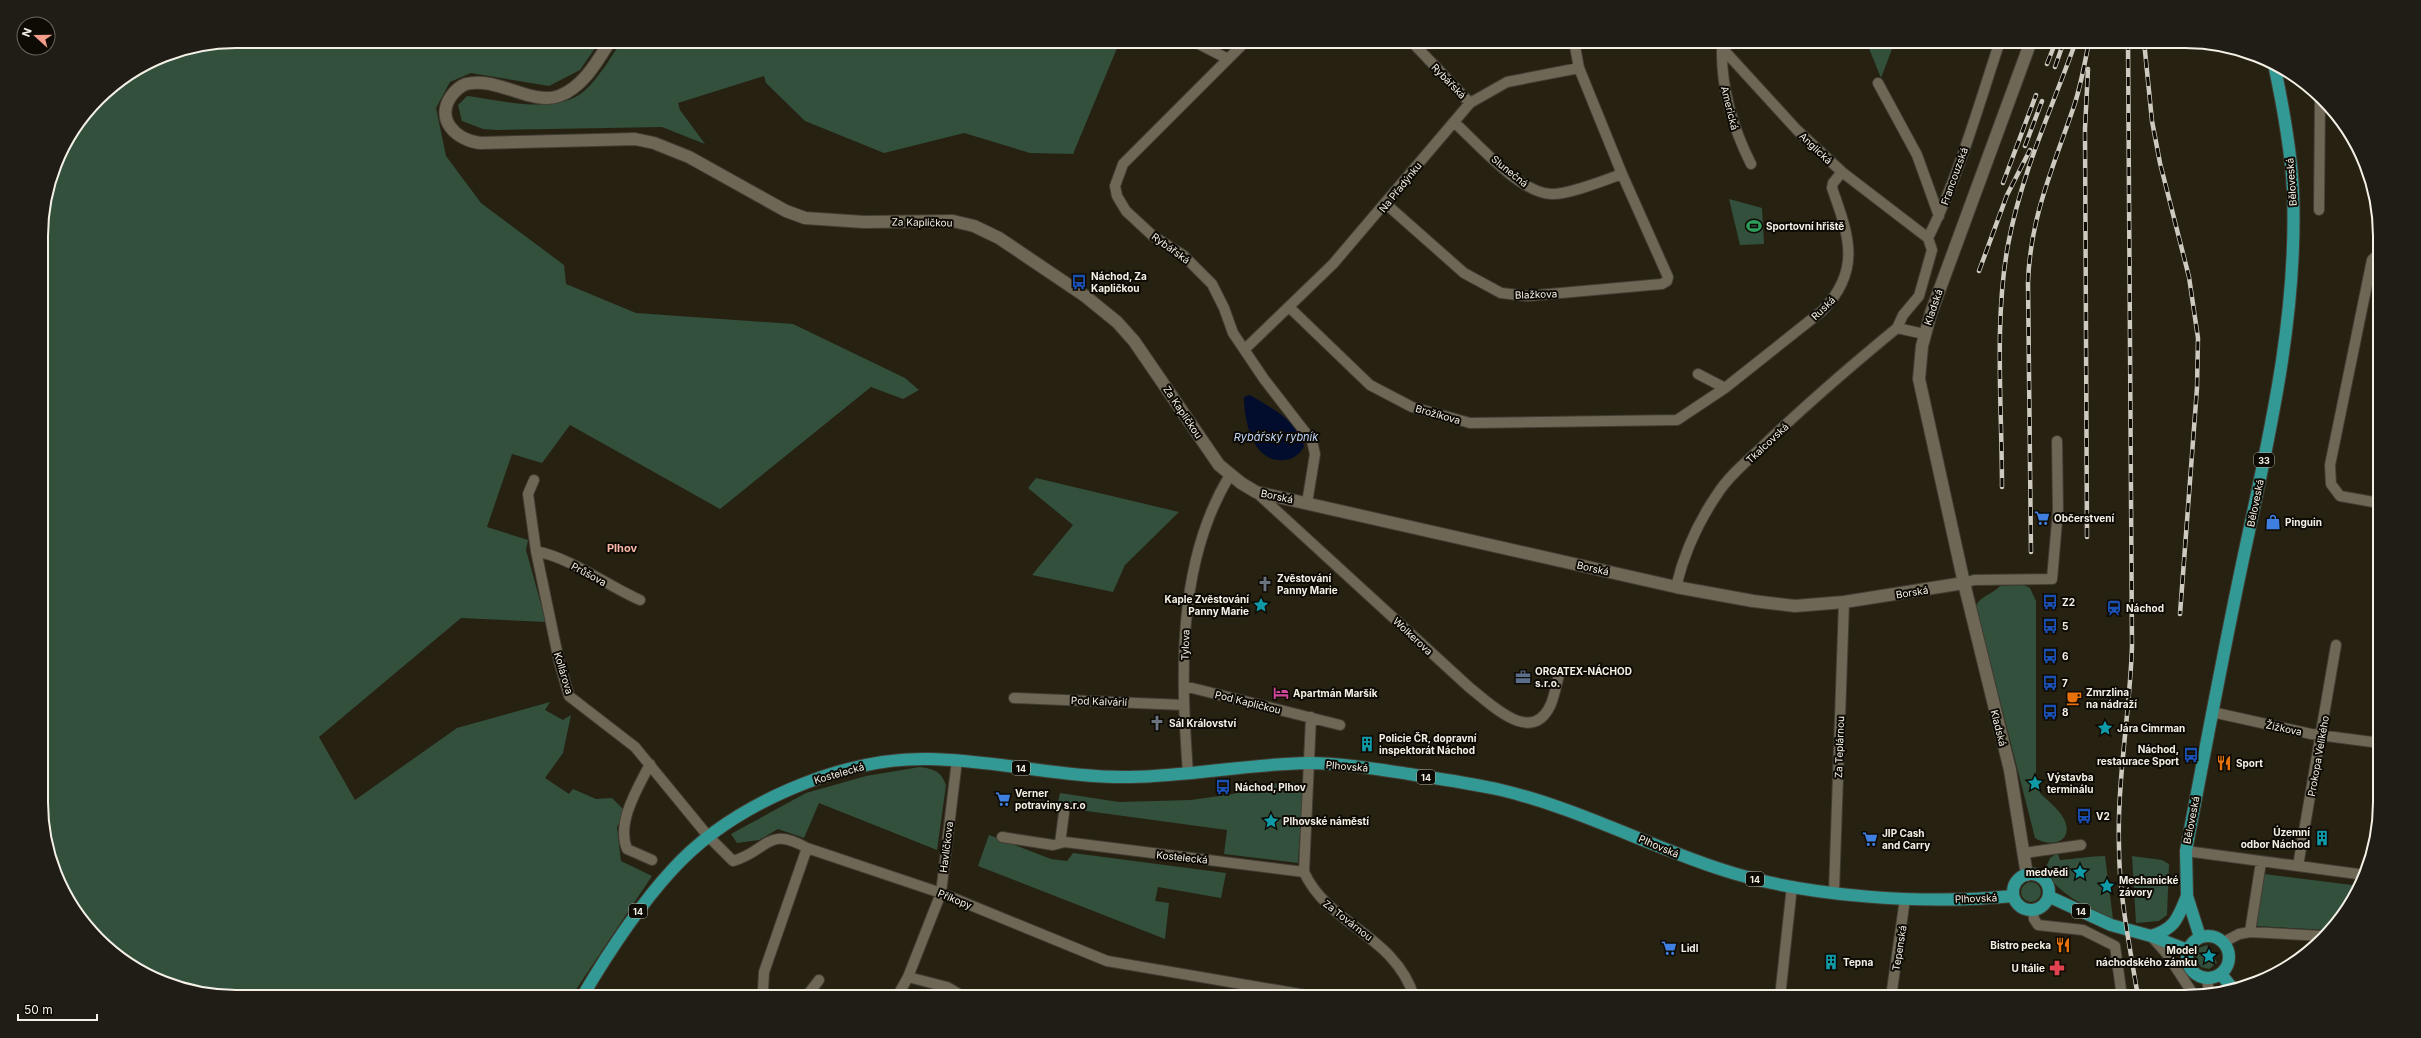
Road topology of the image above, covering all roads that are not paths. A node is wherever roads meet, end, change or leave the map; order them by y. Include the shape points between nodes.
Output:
1 (605, 48) edge
2 (1207, 48) edge
3 (1239, 48) edge
4 (1418, 48) edge
5 (1575, 48) edge
6 (1721, 48) edge
7 (1724, 48) edge
8 (1998, 48) edge
9 (2028, 48) edge
10 (1228, 59) junction
11 (1579, 68) junction
12 (2275, 71) edge
13 (1878, 83) dead end
14 (1470, 103) junction
15 (2320, 105) edge
16 (1454, 122) junction
17 (1751, 164) dead end
18 (1842, 172) junction
19 (1622, 174) junction
20 (1386, 204) junction
21 (2319, 210) dead end
22 (1939, 216) junction
23 (1928, 238) junction
24 (2373, 259) edge
25 (1290, 308) junction
26 (1897, 328) junction
27 (1924, 334) junction
28 (1245, 349) junction
29 (1698, 374) dead end
30 (1725, 388) junction
31 (1623, 422) joint
32 (2057, 441) dead end
33 (1230, 475) junction
34 (534, 480) dead end
35 (1256, 492) junction
36 (1307, 502) junction
37 (2373, 502) edge
38 (536, 551) junction
39 (1969, 582) junction
40 (1676, 587) junction
41 (640, 600) dead end
42 (1844, 602) junction
43 (2336, 645) dead end
44 (1560, 671) dead end
45 (1184, 686) junction
46 (1014, 698) dead end
47 (1184, 705) junction
48 (2212, 712) junction
49 (1311, 717) junction
50 (1340, 724) dead end
51 (2321, 736) junction
52 (2373, 742) edge
53 (957, 760) junction
54 (1310, 763) junction
55 (650, 764) junction
56 (1188, 774) junction
57 (1064, 812) dead end
58 (708, 836) junction
59 (1002, 837) dead end
60 (1060, 843) junction
61 (2081, 845) dead end
62 (806, 848) junction
63 (2186, 851) junction
64 (2024, 853) junction
65 (652, 860) dead end
66 (2261, 862) junction
67 (2298, 866) junction
68 (1304, 872) junction
69 (2359, 874) edge
70 (2027, 875) junction
71 (1792, 886) junction
72 (1834, 892) junction
73 (941, 893) junction
74 (2012, 896) junction
75 (2187, 896) junction
76 (2050, 897) junction
77 (1905, 899) junction
78 (2033, 910) junction
79 (2250, 932) junction
80 (2151, 936) junction
81 (2317, 936) edge
82 (2200, 937) junction
83 (2224, 942) junction
84 (2188, 950) junction
85 (2221, 974) junction
86 (908, 977) junction
87 (2207, 978) junction
88 (819, 980) dead end
89 (2229, 985) edge
90 (2208, 988) edge
91 (587, 990) edge
92 (763, 990) edge
93 (811, 990) edge
94 (901, 990) edge
95 (952, 990) edge
96 (1274, 990) edge
97 (1412, 990) edge
98 (1781, 990) edge
99 (1892, 990) edge
100 (2121, 990) edge
101 (2190, 990) edge

1 - 33 street, Za Kapličkou via 583,80 573,89 557,97 542,98 498,85 476,83 457,88 448,101 445,114 449,127 466,142 502,143 598,138 635,139 654,143 689,157 786,211 805,218 864,222 953,221 974,226 999,238 1086,296 1117,322 1134,341 1219,464
2 - 10 street
3 - 10 street, Rybářská
4 - 14 street, Rybářská
5 - 11 street
6 - 17 street, Americká via 1724,89 1737,136
7 - 18 street, Anglická via 1797,130
8 - 22 street, Francouzská
9 - 27 street, Kladská
10 - 28 street, Rybářská via 1123,164 1115,186 1117,196 1126,212 1153,236 1182,255 1212,284 1233,333
11 - 14 street, Na Přadýnku via 1507,82
11 - 19 street
12 - 48 main road, Běloveská / 33 via 2293,190 2288,319 2268,437
13 - 22 street, Francouzská via 1917,155
14 - 16 street, Na Přadýnku
15 - 21 street
16 - 19 street, Slunečná via 1516,178 1540,193 1561,193
16 - 20 street, Na Přadýnku
18 - 23 street, Anglická
18 - 30 street, Ruská via 1832,188 1849,239 1850,254 1840,290 1822,311
19 - 20 street, Blažkova via 1668,277 1662,284 1527,296 1501,293 1464,273
20 - 25 street, Na Přadýnku
22 - 23 street
23 - 26 street, Tkalcovská via 1932,250 1919,296 1903,315
24 - 37 street via 2330,465 2331,484 2340,496
25 - 28 street, Na Přadýnku
25 - 31 street, Brožíkova via 1370,385 1412,407 1470,423
26 - 27 street
26 - 40 street, Tkalcovská via 1801,411 1728,480 1698,526 1682,561
27 - 39 street, Kladská via 1920,358 1921,389
28 - 36 street, Rybářská via 1264,379 1312,441 1315,454
29 - 30 street
30 - 31 street, Ruská via 1677,420
32 - 39 street via 2058,510 2052,579
33 - 35 street, Borská
33 - 45 street, Tylova via 1214,506 1192,575 1184,640
34 - 38 street, Kollárova via 528,494
35 - 36 street, Borská
35 - 44 street, Wolkerova via 1470,688 1507,716 1520,723 1533,723 1539,719 1550,705
36 - 40 street, Borská
38 - 41 street, Průšova via 574,565
38 - 55 street, Kollárova via 559,662 569,696 635,747
39 - 42 street, Borská
39 - 64 street, Kladská via 2010,770
40 - 42 street, Borská via 1795,606
42 - 72 street, Za Teplárnou
43 - 51 street, Prokopa Velikého
45 - 47 street, Tylova
45 - 49 street, Pod Kapličkou
46 - 47 street, Pod Kalvárií
47 - 56 street, Tylova
48 - 51 street, Žižkova
48 - 63 main road, Běloveská / 33
49 - 50 street, Pod Kapličkou
49 - 54 street
51 - 52 street, Žižkova
51 - 67 street, Prokopa Velikého
53 - 56 main road, Kostelecká / 14 via 1086,776
53 - 58 main road, Kostelecká / 14 via 892,760 838,772 808,782 765,802
53 - 73 street, Havlíčkova
54 - 56 main road, 14
54 - 68 street
54 - 71 main road, Plhovská / 14 via 1363,767 1500,790 1600,821 1679,855 1724,870
55 - 58 street, Kollárova
55 - 65 street via 633,799 626,821 624,841 627,849
57 - 60 street
58 - 62 street, Příkopy via 733,861 744,858 775,838 784,837
58 - 91 main road, Kostelecká / 14 via 673,869 637,912
59 - 60 street, Kostelecká via 1053,845
60 - 68 street, Kostelecká
61 - 64 street
62 - 73 street, Příkopy
62 - 92 street via 764,972
63 - 66 street
63 - 75 main road, Běloveská / 33
64 - 70 street, Kladská
66 - 67 street
66 - 79 street
67 - 69 street
68 - 97 street, Za Továrnou via 1310,886 1323,901 1378,942 1397,964
70 - 74 main road via 2014,884
70 - 76 main road via 2046,880 2050,888
71 - 72 main road, Plhovská / 14
71 - 98 street
72 - 77 main road, Plhovská / 14
73 - 86 street, Havlíčkova
73 - 96 street, Příkopy via 1107,961
74 - 77 main road, Plhovská / 14
74 - 78 main road via 2021,907
75 - 80 main road via 2175,923 2165,932
75 - 82 main road, Běloveská / 33
76 - 78 main road via 2044,906
76 - 80 main road, 14 via 2111,925
77 - 99 street, Tepenská
78 - 100 street via 2037,924 2083,930 2115,946
79 - 81 street
79 - 83 street via 2239,934
80 - 84 main road, 14
80 - 101 street via 2167,954
82 - 83 main road via 2213,936
82 - 84 main road
83 - 85 main road via 2230,955 2226,969
84 - 87 main road via 2189,966 2200,976
85 - 87 main road
85 - 89 main road
86 - 94 street, Havlíčkova
86 - 95 street
87 - 90 street
88 - 93 street

